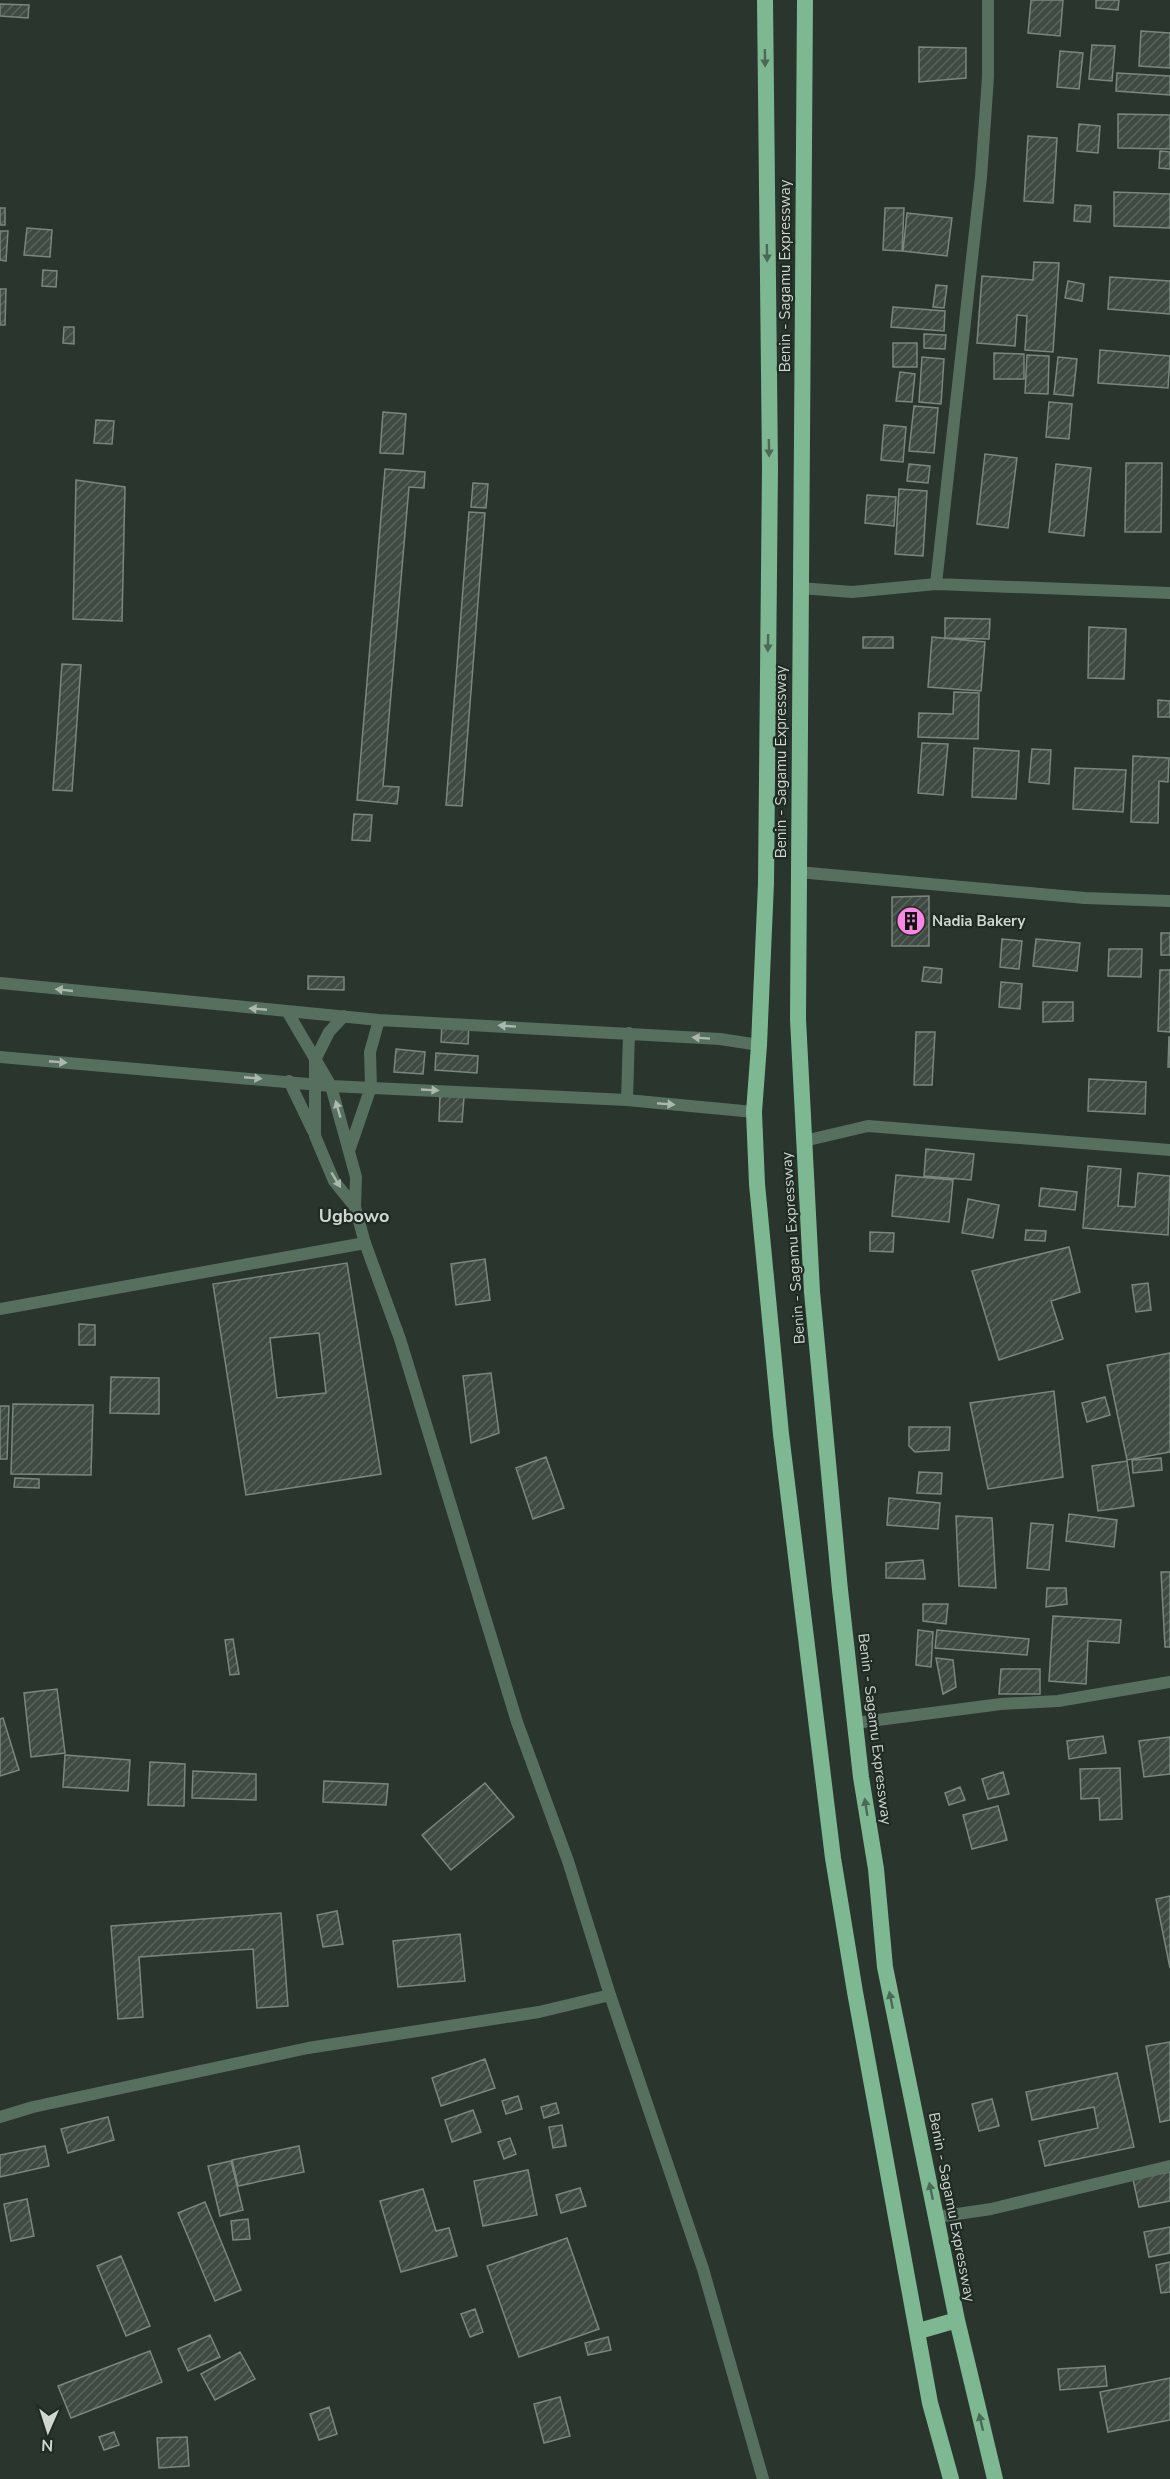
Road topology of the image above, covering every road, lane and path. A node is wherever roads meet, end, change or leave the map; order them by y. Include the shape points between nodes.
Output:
1 (765, 0) edge
2 (805, 0) edge
3 (988, 0) edge
4 (936, 584) junction
5 (800, 588) junction
6 (1170, 593) edge
7 (798, 872) junction
8 (1170, 901) edge
9 (0, 983) edge
10 (287, 1011) junction
11 (344, 1016) junction
12 (379, 1020) junction
13 (629, 1033) junction
14 (759, 1046) junction
15 (0, 1057) edge
16 (315, 1060) junction
17 (289, 1081) junction
18 (314, 1084) junction
19 (331, 1086) junction
20 (371, 1087) junction
21 (627, 1100) junction
22 (754, 1112) junction
23 (315, 1136) junction
24 (804, 1141) junction
25 (1170, 1150) edge
26 (349, 1151) junction
27 (355, 1207) junction
28 (365, 1243) junction
29 (0, 1309) edge
30 (1170, 1682) edge
31 (855, 1723) junction
32 (610, 1995) junction
33 (0, 2116) edge
34 (1170, 2166) edge
35 (937, 2217) junction
36 (957, 2320) junction
37 (919, 2331) junction
38 (763, 2479) edge
39 (951, 2479) edge
40 (995, 2479) edge

1 -> 14 highway via 770,467 766,883
2 - 5 highway, Benin - Sagamu Expressway
3 - 4 street via 988,77 981,177
4 - 5 street via 852,592
4 - 6 street
5 - 7 highway, Benin - Sagamu Expressway
7 - 8 street via 1085,898
7 - 24 highway, Benin - Sagamu Expressway via 798,1019
10 -> 9 street
10 - 11 street
10 - 16 street
11 - 12 street
11 - 16 street via 328,1032
13 -> 12 street
12 - 20 street via 370,1052
14 -> 13 street via 720,1039
13 - 21 street
14 - 22 highway
15 -> 17 street
16 - 18 street
16 - 19 street
17 - 18 street
17 - 23 street
18 - 19 street
18 - 23 street
19 - 20 street
26 -> 19 street
20 -> 21 street
20 - 26 street
21 -> 22 street
22 - 37 highway via 780,1434 833,1858
23 -> 27 street via 334,1181
24 - 25 street via 868,1126
24 - 31 highway, Benin - Sagamu Expressway via 812,1292
26 - 27 street via 356,1177
27 - 28 street
28 - 29 street
28 - 32 street via 400,1339 517,1722 568,1861
30 - 31 street via 1059,1701 1001,1704
35 -> 31 highway, Benin - Sagamu Expressway via 885,1967 876,1869
32 - 33 street via 528,2013 308,2048
32 - 38 street via 703,2269
34 - 35 street via 991,2209
35 - 36 highway, Benin - Sagamu Expressway
36 - 37 highway
40 -> 36 highway, Benin - Sagamu Expressway
37 - 39 highway via 930,2403

